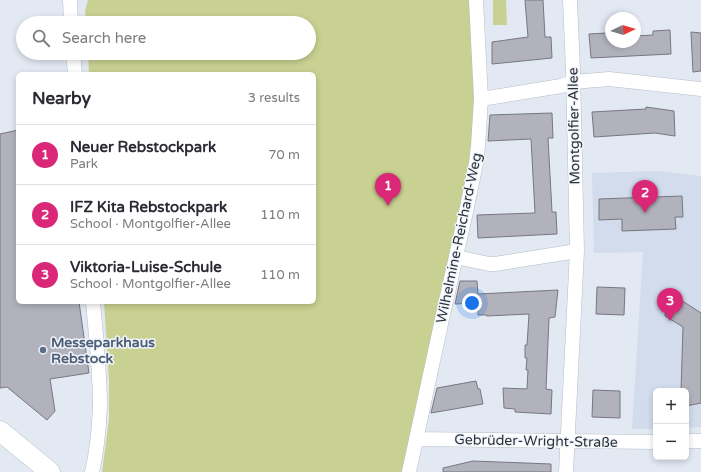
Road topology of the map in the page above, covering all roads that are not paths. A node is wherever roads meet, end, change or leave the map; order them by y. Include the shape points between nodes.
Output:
1 (70, 0) edge
2 (476, 0) edge
3 (570, 0) edge
4 (71, 16) edge
5 (74, 60) edge
6 (75, 72) edge
7 (573, 82) junction
8 (701, 89) edge
9 (481, 99) junction
10 (577, 251) junction
11 (456, 257) junction
12 (93, 304) edge
13 (0, 431) edge
14 (416, 439) junction
15 (568, 441) junction
16 (689, 441) edge
17 (701, 441) edge
18 (653, 442) edge
19 (50, 472) edge
20 (92, 472) edge
21 (409, 472) edge
22 (566, 472) edge

1 - 4 street
2 - 9 street, Wilhelmine-Reichard-Weg
3 - 7 street, Montgolfier-Allee
5 - 6 street
7 - 8 street via 608,79
7 - 9 street
7 - 10 street, Montgolfier-Allee
9 - 11 street, Wilhelmine-Reichard-Weg via 476,163
10 - 11 street via 495,264
10 - 15 street, Montgolfier-Allee
11 - 14 street, Wilhelmine-Reichard-Weg
12 - 20 street via 100,408
13 - 19 main road
14 - 15 street, Gebrüder-Wright-Straße
14 - 21 street, Wilhelmine-Reichard-Weg
15 - 18 street, Gebrüder-Wright-Straße
15 - 22 street, Montgolfier-Allee
16 - 17 street

